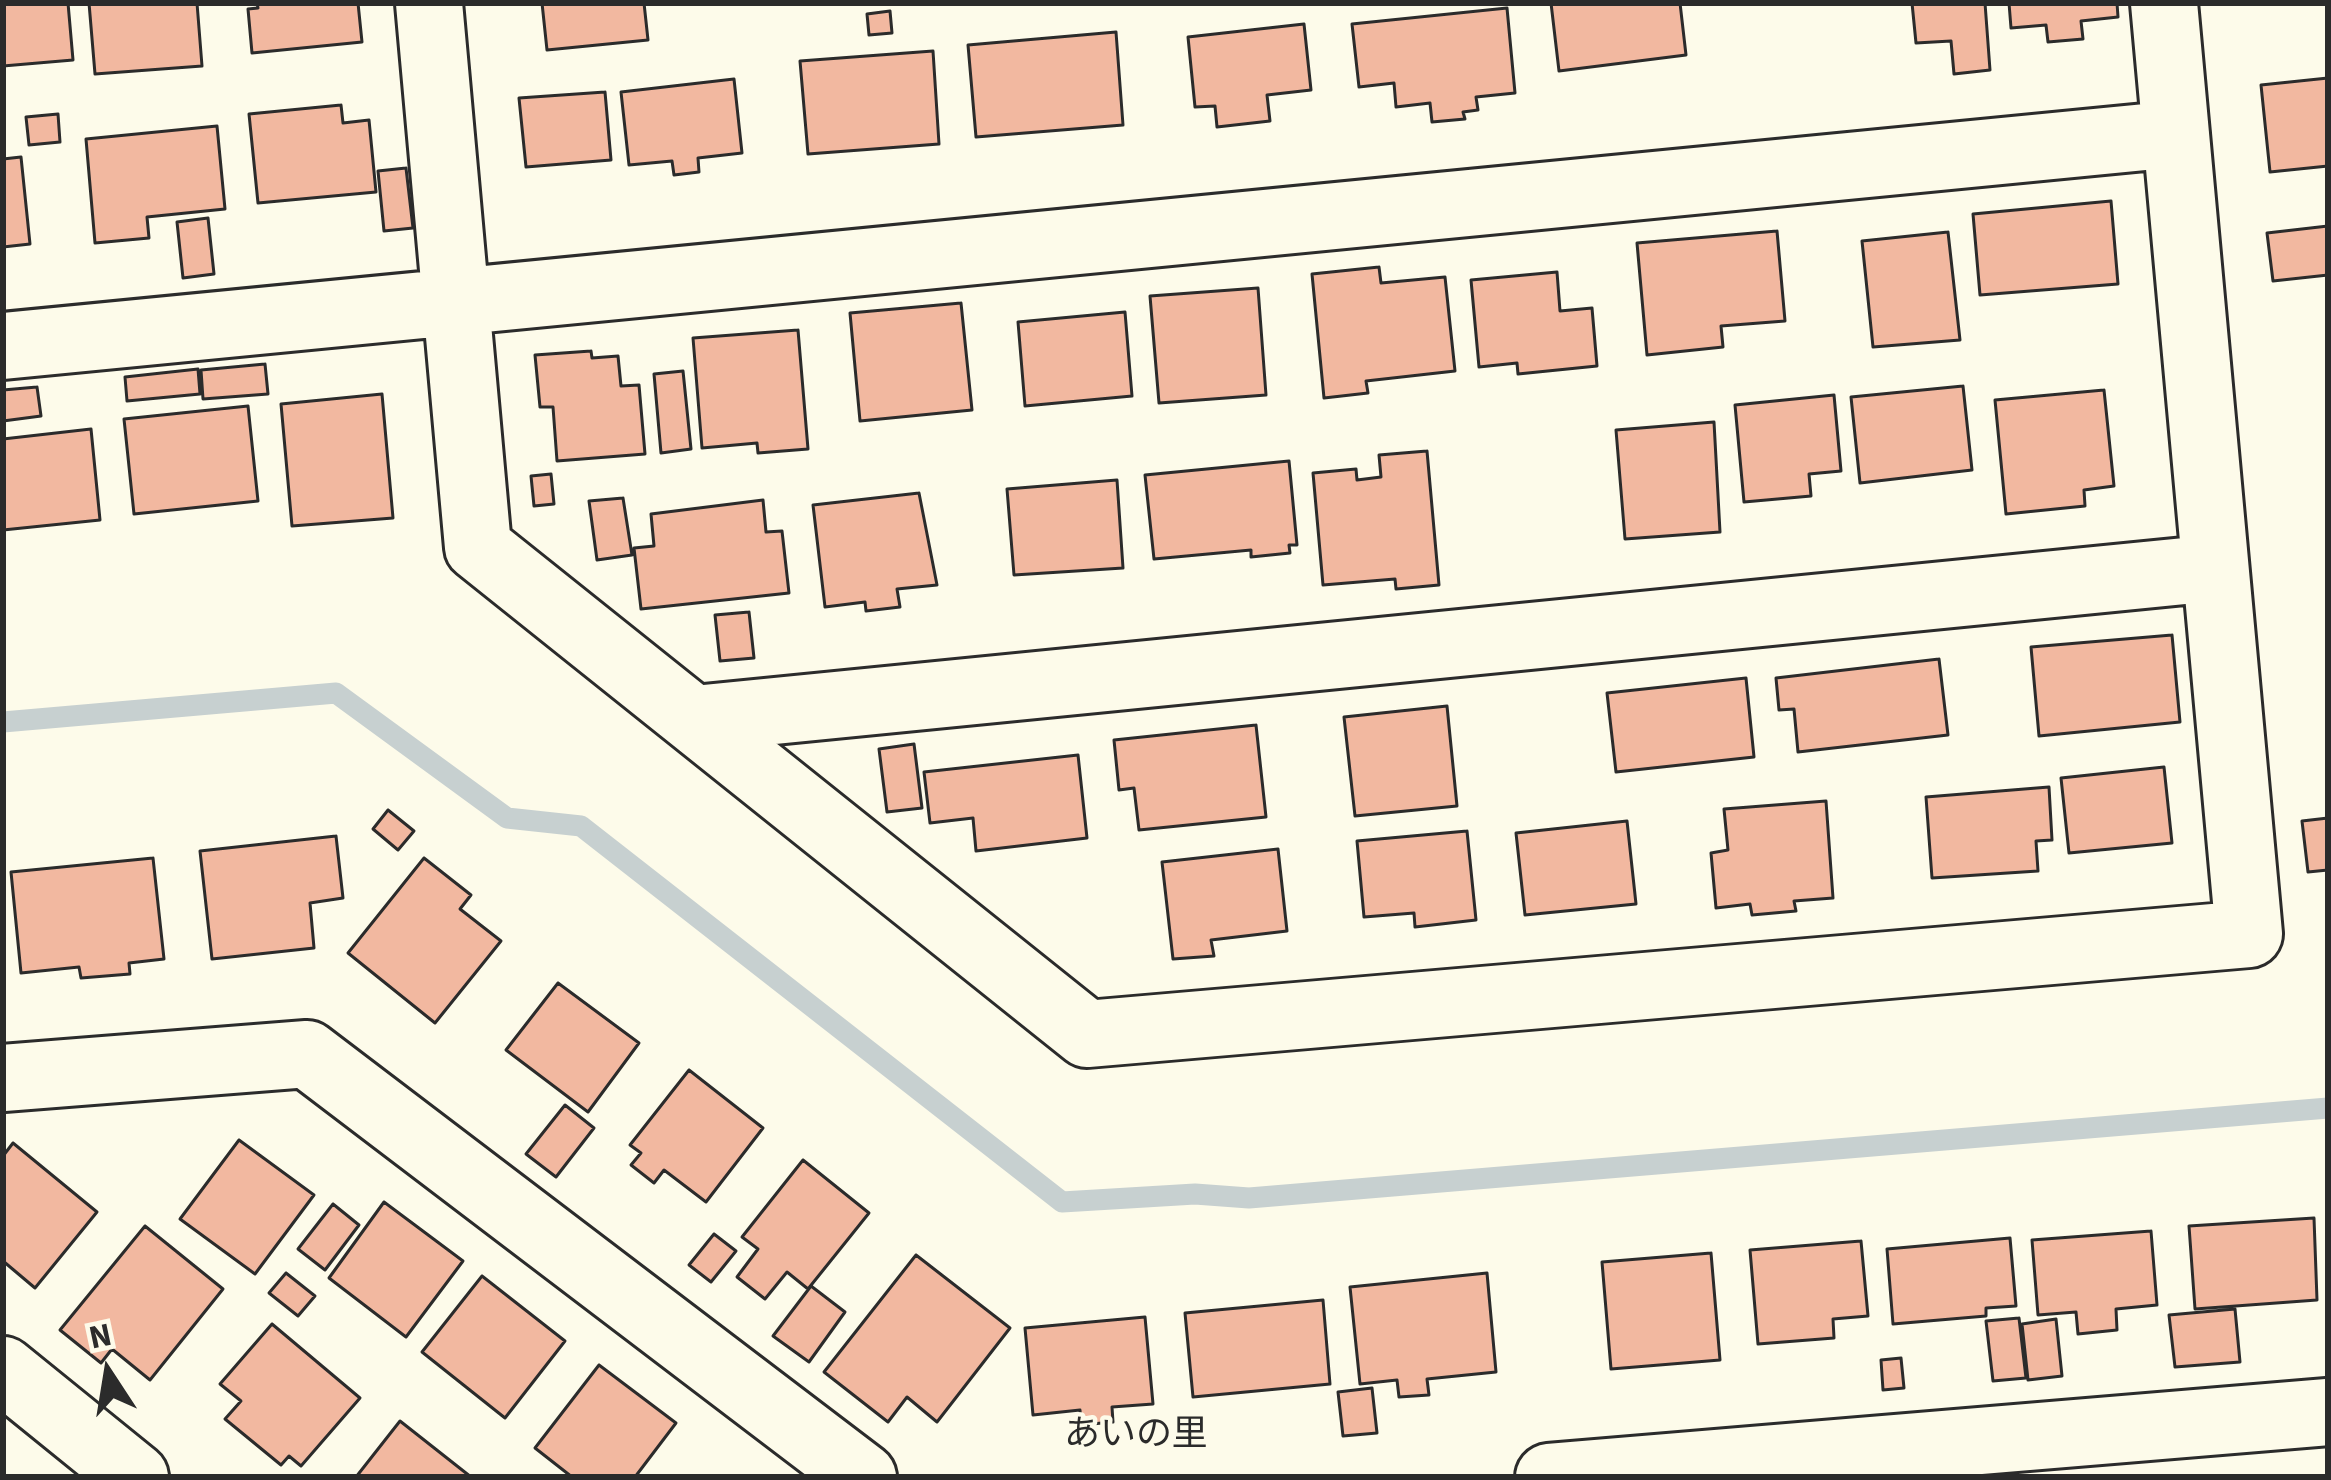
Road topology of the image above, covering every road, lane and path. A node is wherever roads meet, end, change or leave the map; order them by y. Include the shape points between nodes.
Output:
1 (429, 3) edge
2 (2164, 3) edge
3 (2176, 134) junction
4 (455, 300) junction
5 (3, 346) edge
6 (2215, 568) junction
7 (694, 719) junction
8 (3, 1078) edge
9 (3, 1370) edge
10 (2328, 1412) edge
11 (135, 1477) edge
12 (862, 1477) edge
13 (1550, 1477) edge

1 - 4 street
2 - 3 street
3 - 4 street
3 - 6 street
4 - 5 street
4 - 7 street via 478,547
6 - 7 street
6 - 7 street via 2249,934 1087,1034
8 - 12 street via 307,1054
9 - 11 street
10 - 13 street

